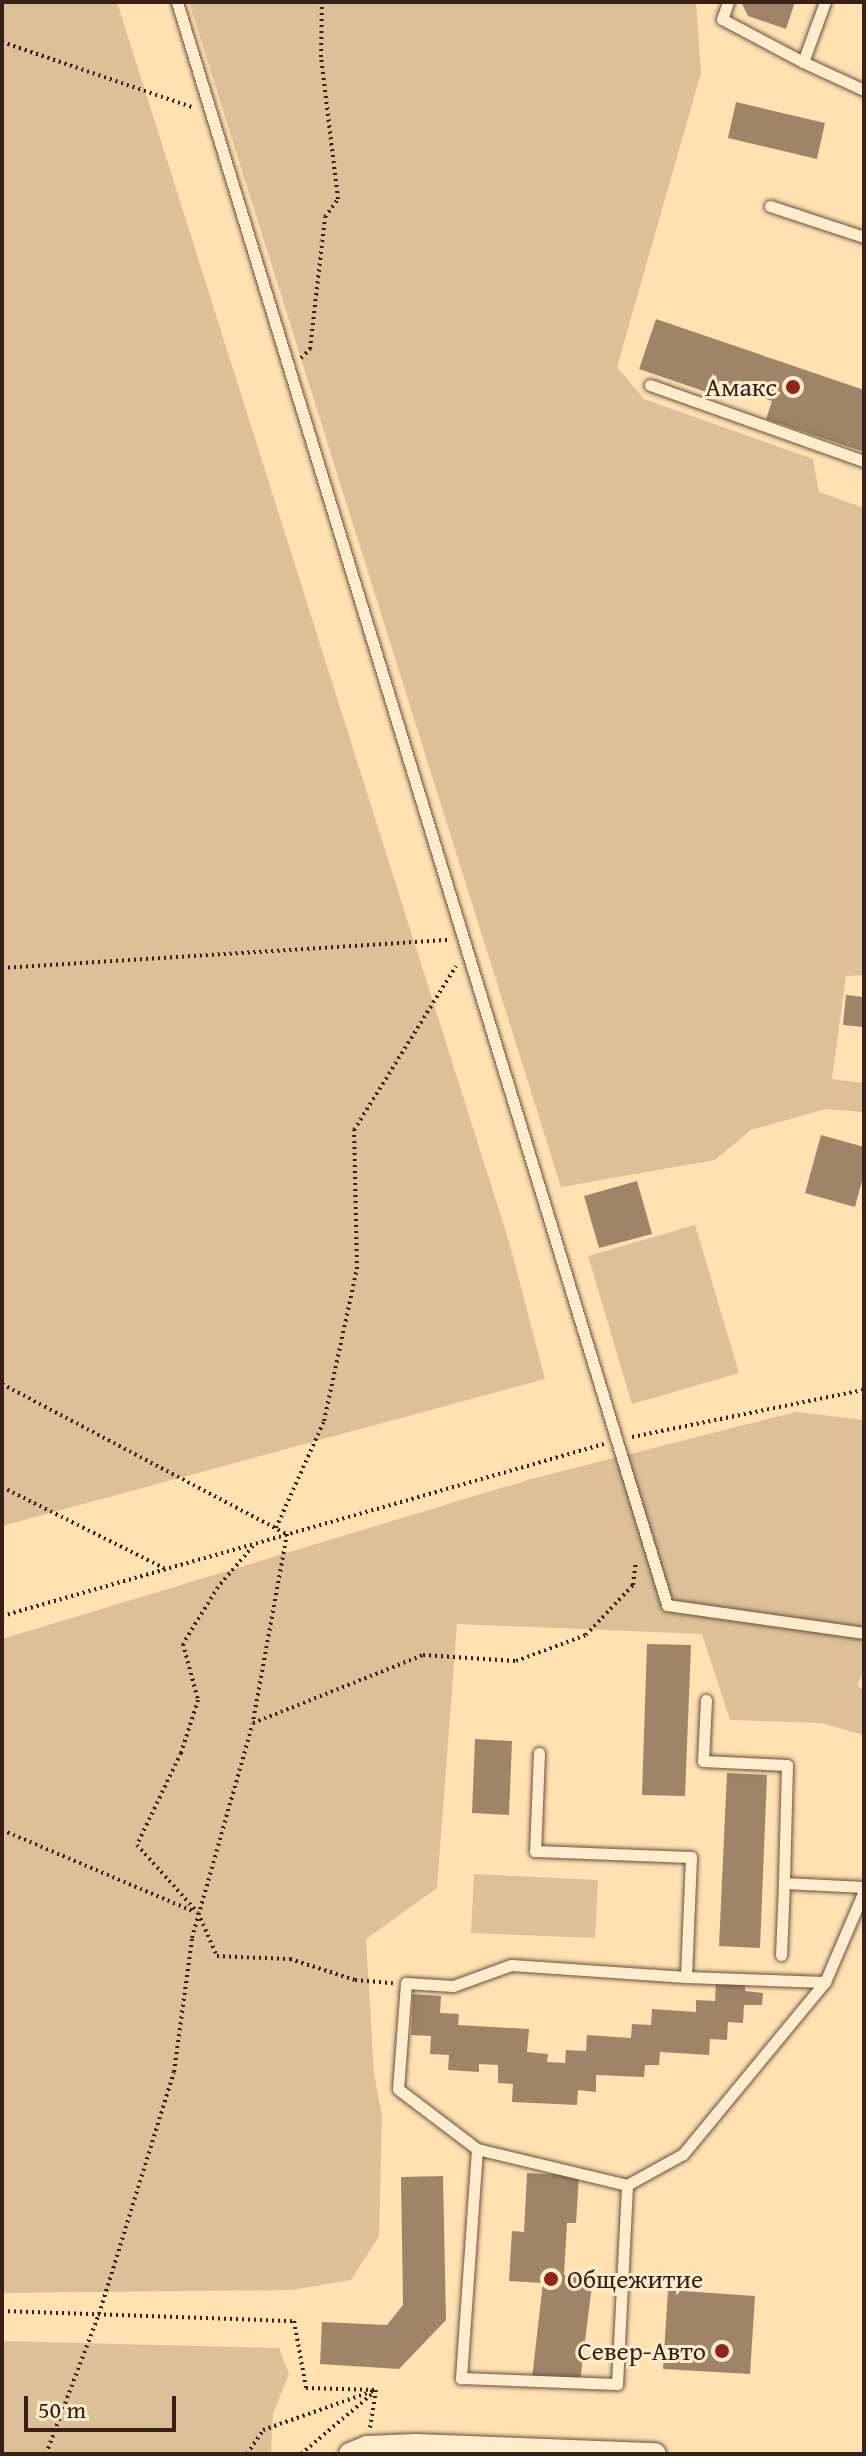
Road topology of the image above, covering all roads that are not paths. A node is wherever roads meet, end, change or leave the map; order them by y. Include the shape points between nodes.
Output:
1 (177, 2) edge
2 (728, 2) edge
3 (825, 2) edge
4 (803, 62) junction
5 (864, 90) edge
6 (770, 206) dead end
7 (864, 237) edge
8 (650, 385) dead end
9 (864, 461) edge
10 (864, 1633) edge
11 (706, 1700) dead end
12 (539, 1753) dead end
13 (784, 1883) junction
14 (864, 1889) edge
15 (781, 1955) dead end
16 (686, 1977) junction
17 (825, 1982) junction
18 (477, 2149) junction
19 (627, 2185) junction
20 (359, 2450) edge
21 (453, 2450) edge
22 (655, 2454) edge

1 - 10 lane via 667,1605
2 - 4 lane via 722,19
3 - 4 lane
4 - 5 lane
6 - 7 lane
8 - 9 lane
11 - 13 lane via 703,1761 787,1765
12 - 16 lane via 535,1851 691,1857
13 - 14 lane
13 - 15 lane
14 - 17 lane
16 - 17 lane
16 - 18 lane via 511,1965 453,1986 406,1983 398,2089
17 - 19 lane via 683,2154
18 - 19 lane
18 - 19 lane via 461,2378 617,2384
20 - 21 street
21 - 22 street

